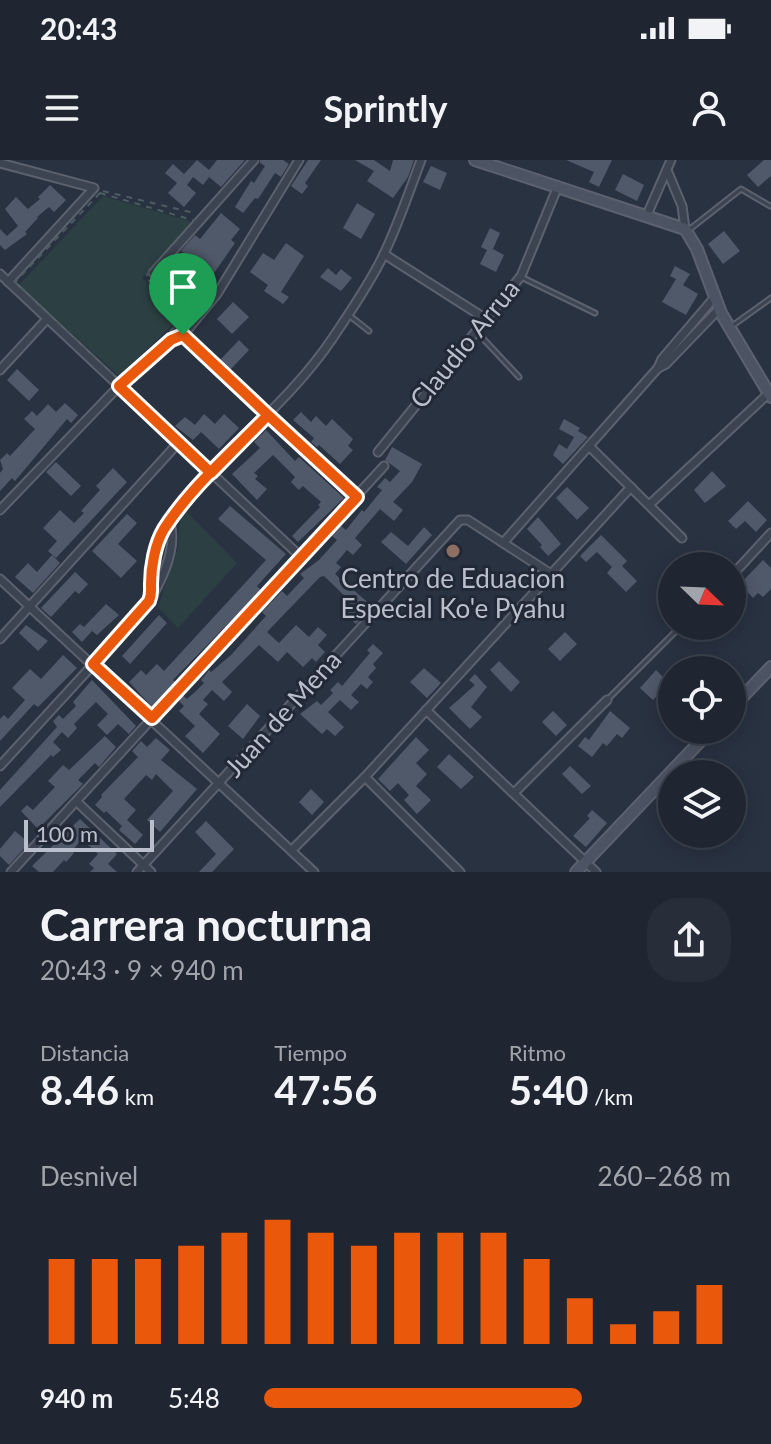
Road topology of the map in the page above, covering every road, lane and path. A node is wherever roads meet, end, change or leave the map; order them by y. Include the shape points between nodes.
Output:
1 (254, 160) edge
2 (299, 160) edge
3 (421, 160) edge
4 (475, 160) edge
5 (670, 160) edge
6 (0, 163) edge
7 (667, 170) junction
8 (558, 186) junction
9 (94, 188) junction
10 (770, 206) edge
11 (647, 215) junction
12 (207, 216) junction
13 (686, 230) junction
14 (384, 254) junction
15 (153, 273) dead end
16 (0, 274) edge
17 (521, 276) junction
18 (11, 282) junction
19 (771, 298) edge
20 (717, 303) junction
21 (595, 313) dead end
22 (347, 314) junction
23 (486, 319) junction
24 (46, 320) junction
25 (730, 328) junction
26 (369, 331) dead end
27 (476, 331) junction
28 (183, 335) junction
29 (0, 370) edge
30 (519, 377) dead end
31 (119, 386) junction
32 (770, 396) edge
33 (268, 415) junction
34 (179, 442) junction
35 (589, 446) junction
36 (378, 452) dead end
37 (384, 466) dead end
38 (211, 473) junction
39 (631, 487) junction
40 (357, 497) junction
41 (649, 505) junction
42 (0, 510) edge
43 (170, 523) junction
44 (771, 533) edge
45 (682, 538) dead end
46 (503, 543) junction
47 (301, 557) junction
48 (746, 560) edge
49 (551, 574) junction
50 (0, 579) edge
51 (152, 593) junction
52 (30, 606) junction
53 (0, 639) edge
54 (667, 640) edge
55 (93, 664) junction
56 (771, 667) edge
57 (746, 693) edge
58 (607, 700) joint
59 (426, 710) junction
60 (152, 718) junction
61 (698, 744) edge
62 (0, 766) edge
63 (365, 777) junction
64 (220, 782) junction
65 (514, 793) junction
66 (77, 802) junction
67 (292, 850) junction
68 (586, 862) junction
69 (144, 865) junction
70 (11, 872) edge
71 (137, 872) edge
72 (151, 872) edge
73 (314, 872) edge
74 (460, 872) edge
75 (576, 872) edge
76 (596, 872) edge

1 - 12 street
2 - 28 street via 217,294
3 - 14 street
4 - 8 street
5 - 7 street
6 - 9 street
7 - 11 street
7 - 13 street
8 - 11 street
8 - 17 street, Claudio Arrua
9 - 12 path
9 - 18 street
10 - 13 lane via 741,189
11 - 13 street
12 - 15 street
13 - 20 street
14 - 22 street
14 - 23 street
16 - 18 street
17 - 21 lane
17 - 23 street, Claudio Arrua
18 - 18 path via 100,193 196,221 145,277 188,314 119,380
18 - 24 street
19 - 25 lane
20 - 25 street
20 - 35 street
22 - 26 lane
22 - 33 street via 332,340
23 - 27 street, Claudio Arrua
24 - 29 street
24 - 31 street
25 - 32 street
27 - 30 lane
27 - 36 street, Claudio Arrua
28 - 31 path
28 - 33 street
31 - 34 street
31 - 42 street
32 - 41 street
33 - 38 street
33 - 40 street
34 - 38 street
34 - 52 street
35 - 39 street
35 - 46 street
37 - 40 street
38 - 43 street
38 - 47 street
39 - 41 street
39 - 49 street
40 - 47 street
41 - 45 street
43 - 51 street via 167,557
43 - 51 street via 155,552
44 - 48 street
46 - 49 street
46 - 64 street, Juan de Mena via 460,520
47 - 60 street
49 - 59 street
50 - 52 street
51 - 55 street via 144,609
52 - 53 street
52 - 55 street
54 - 58 lane
55 - 60 street
55 - 62 street
56 - 57 street
58 - 65 street
59 - 63 street
59 - 65 street
60 - 64 street
60 - 66 street
61 - 68 street
63 - 67 street
63 - 74 street
64 - 67 street
64 - 69 street, Juan de Mena
65 - 68 street
66 - 69 street
66 - 70 street
67 - 73 street
68 - 75 street
68 - 76 street
69 - 71 street, Juan de Mena
69 - 72 street

